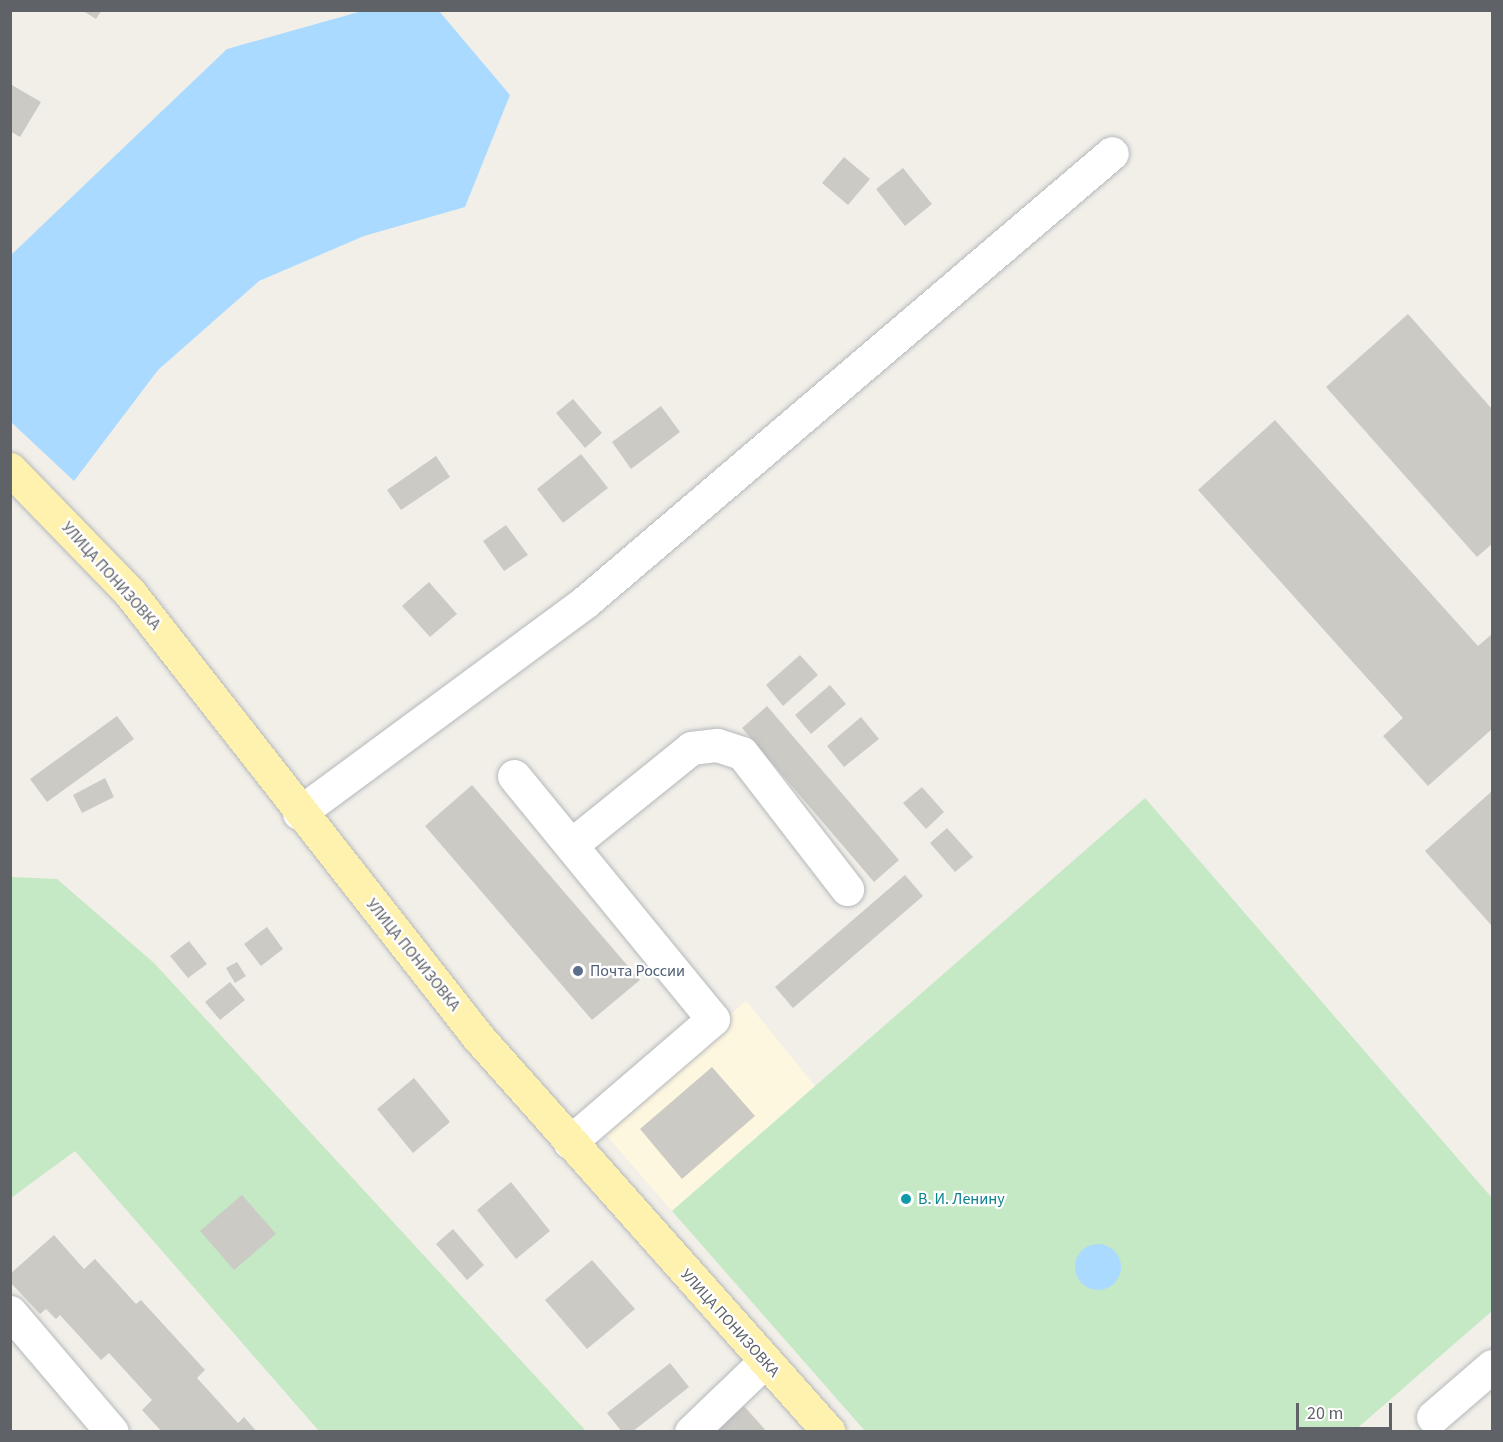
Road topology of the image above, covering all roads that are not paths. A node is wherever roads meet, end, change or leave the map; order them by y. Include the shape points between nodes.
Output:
1 (1112, 153) dead end
2 (10, 468) edge
3 (514, 776) dead end
4 (299, 813) junction
5 (571, 845) junction
6 (847, 889) dead end
7 (570, 1142) junction
8 (10, 1312) edge
9 (764, 1362) junction
10 (1492, 1366) edge
11 (1431, 1427) edge
12 (112, 1431) edge
13 (691, 1431) edge
14 (829, 1431) edge

1 - 4 street via 585,602
2 - 4 main road, УЛИЦА ПОНИЗОВКА via 130,592 249,739
3 - 5 street
4 - 7 main road, УЛИЦА ПОНИЗОВКА
5 - 6 street via 691,748 717,745 742,753
5 - 7 street via 713,1019
7 - 9 main road, УЛИЦА ПОНИЗОВКА
8 - 12 street
9 - 13 street
9 - 14 main road, УЛИЦА ПОНИЗОВКА
10 - 11 street

